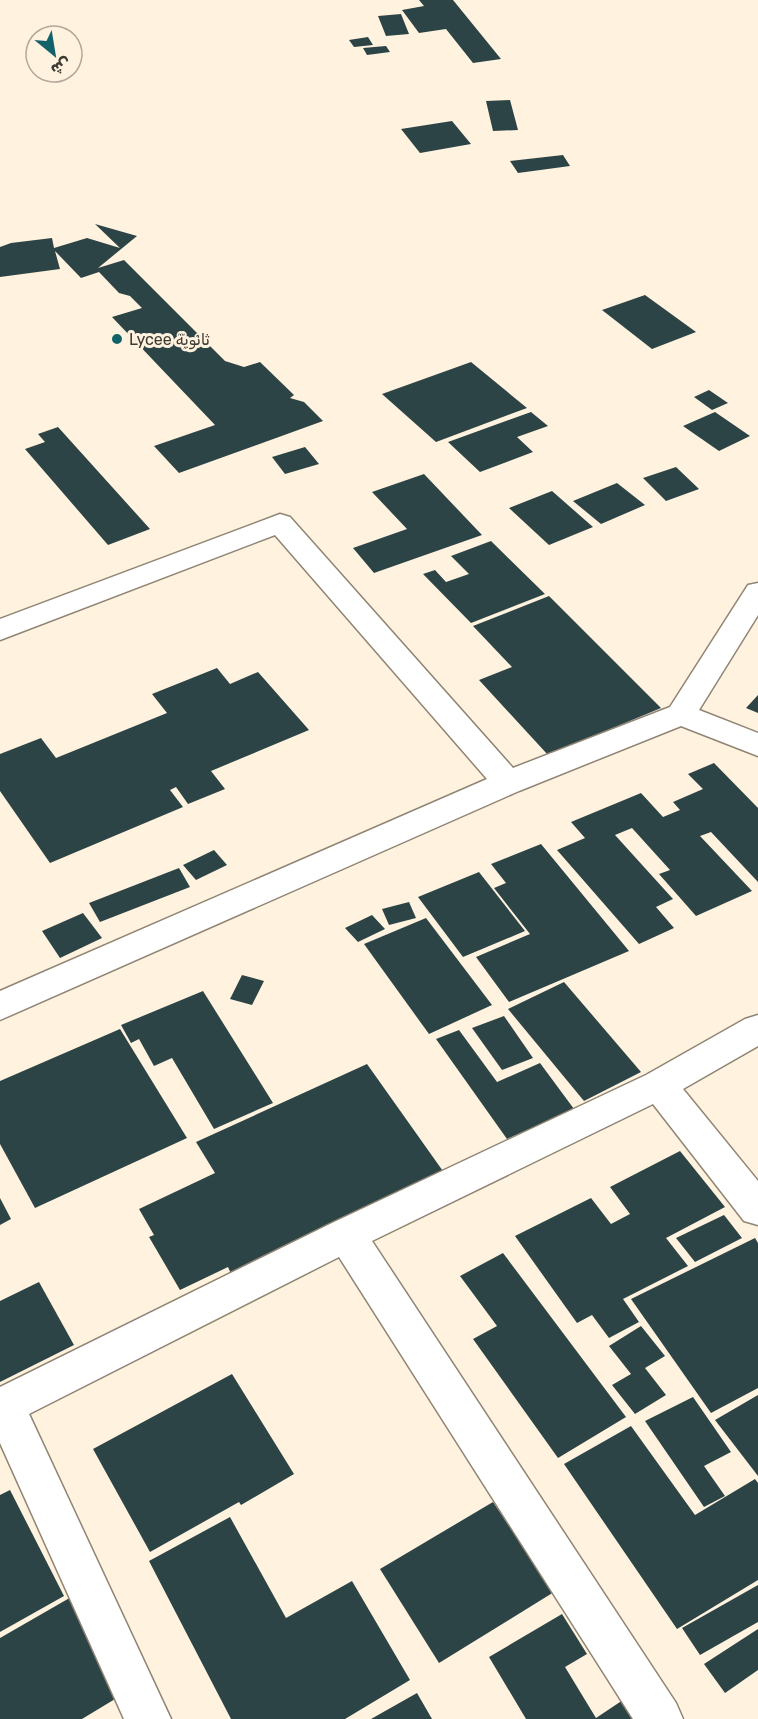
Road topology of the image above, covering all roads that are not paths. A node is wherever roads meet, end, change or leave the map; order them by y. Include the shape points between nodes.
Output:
1 (758, 592) edge
2 (0, 630) edge
3 (681, 714) junction
4 (758, 745) edge
5 (508, 783) junction
6 (0, 1006) edge
7 (758, 1029) edge
8 (659, 1085) junction
9 (758, 1209) edge
10 (346, 1235) junction
11 (2, 1407) edge
12 (148, 1719) edge
13 (660, 1719) edge

1 - 3 street
2 - 5 street via 280,524
3 - 4 street
3 - 5 street
5 - 6 street
7 - 8 street
8 - 9 street
8 - 10 street
10 - 11 street
10 - 13 street
11 - 12 street

